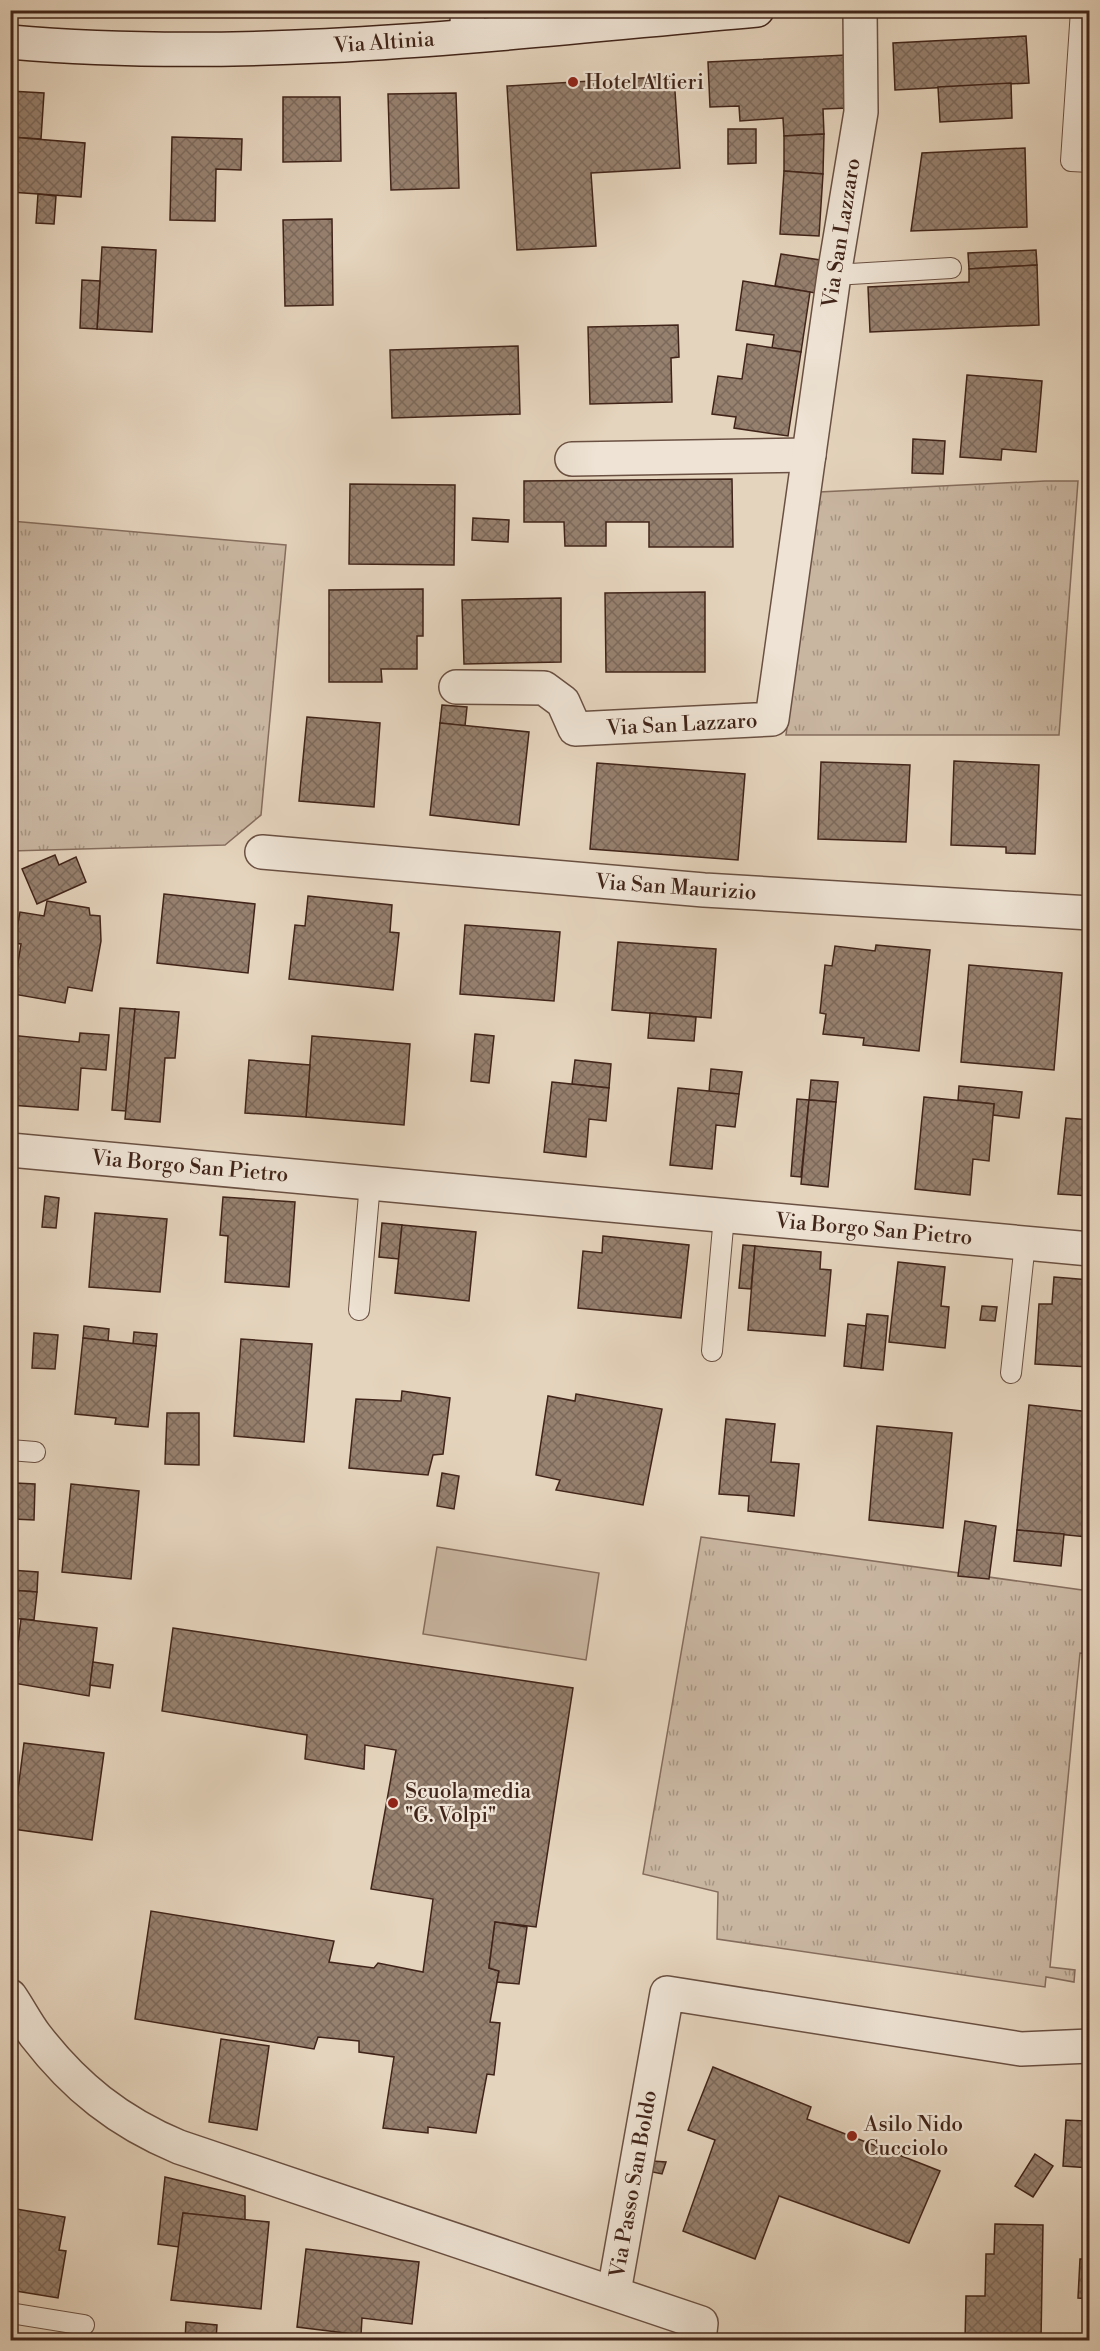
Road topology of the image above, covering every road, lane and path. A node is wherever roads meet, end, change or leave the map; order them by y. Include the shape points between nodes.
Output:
1 (860, 10) edge
2 (1081, 10) edge
3 (749, 11) edge
4 (467, 23) edge
5 (10, 42) edge
6 (1089, 162) edge
7 (951, 268) dead end
8 (834, 275) junction
9 (809, 455) junction
10 (572, 459) dead end
11 (456, 687) dead end
12 (262, 852) dead end
13 (1089, 913) edge
14 (10, 1150) edge
15 (370, 1183) junction
16 (724, 1215) junction
17 (1025, 1243) junction
18 (1089, 1249) edge
19 (359, 1310) dead end
20 (712, 1351) dead end
21 (1011, 1373) dead end
22 (10, 1450) edge
23 (35, 1452) dead end
24 (10, 1996) edge
25 (1089, 2046) edge
26 (614, 2292) junction
27 (10, 2313) edge
28 (84, 2325) dead end
29 (699, 2340) edge

1 - 8 street, Via San Lazzaro via 861,112
2 - 6 lane via 1071,161
3 - 4 street, Via Altinia
4 - 5 street, Via Altinia via 333,46 178,50
7 - 8 lane
8 - 9 street, Via San Lazzaro
9 - 10 street
9 - 11 street, Via San Lazzaro via 772,719 575,729 563,702 544,688
12 - 13 street, Via San Maurizio via 704,890
14 - 15 street, Via Borgo San Pietro
15 - 16 street, Via Borgo San Pietro
15 - 19 lane
16 - 17 street, Via Borgo San Pietro
16 - 20 lane
17 - 18 street, Via Borgo San Pietro
17 - 21 lane
22 - 23 lane
24 - 26 street, Via Passo San Boldo via 35,2035 67,2070 115,2115 143,2132
25 - 26 street, Via Passo San Boldo via 1021,2049 667,1993
26 - 29 street via 701,2323
27 - 28 lane

